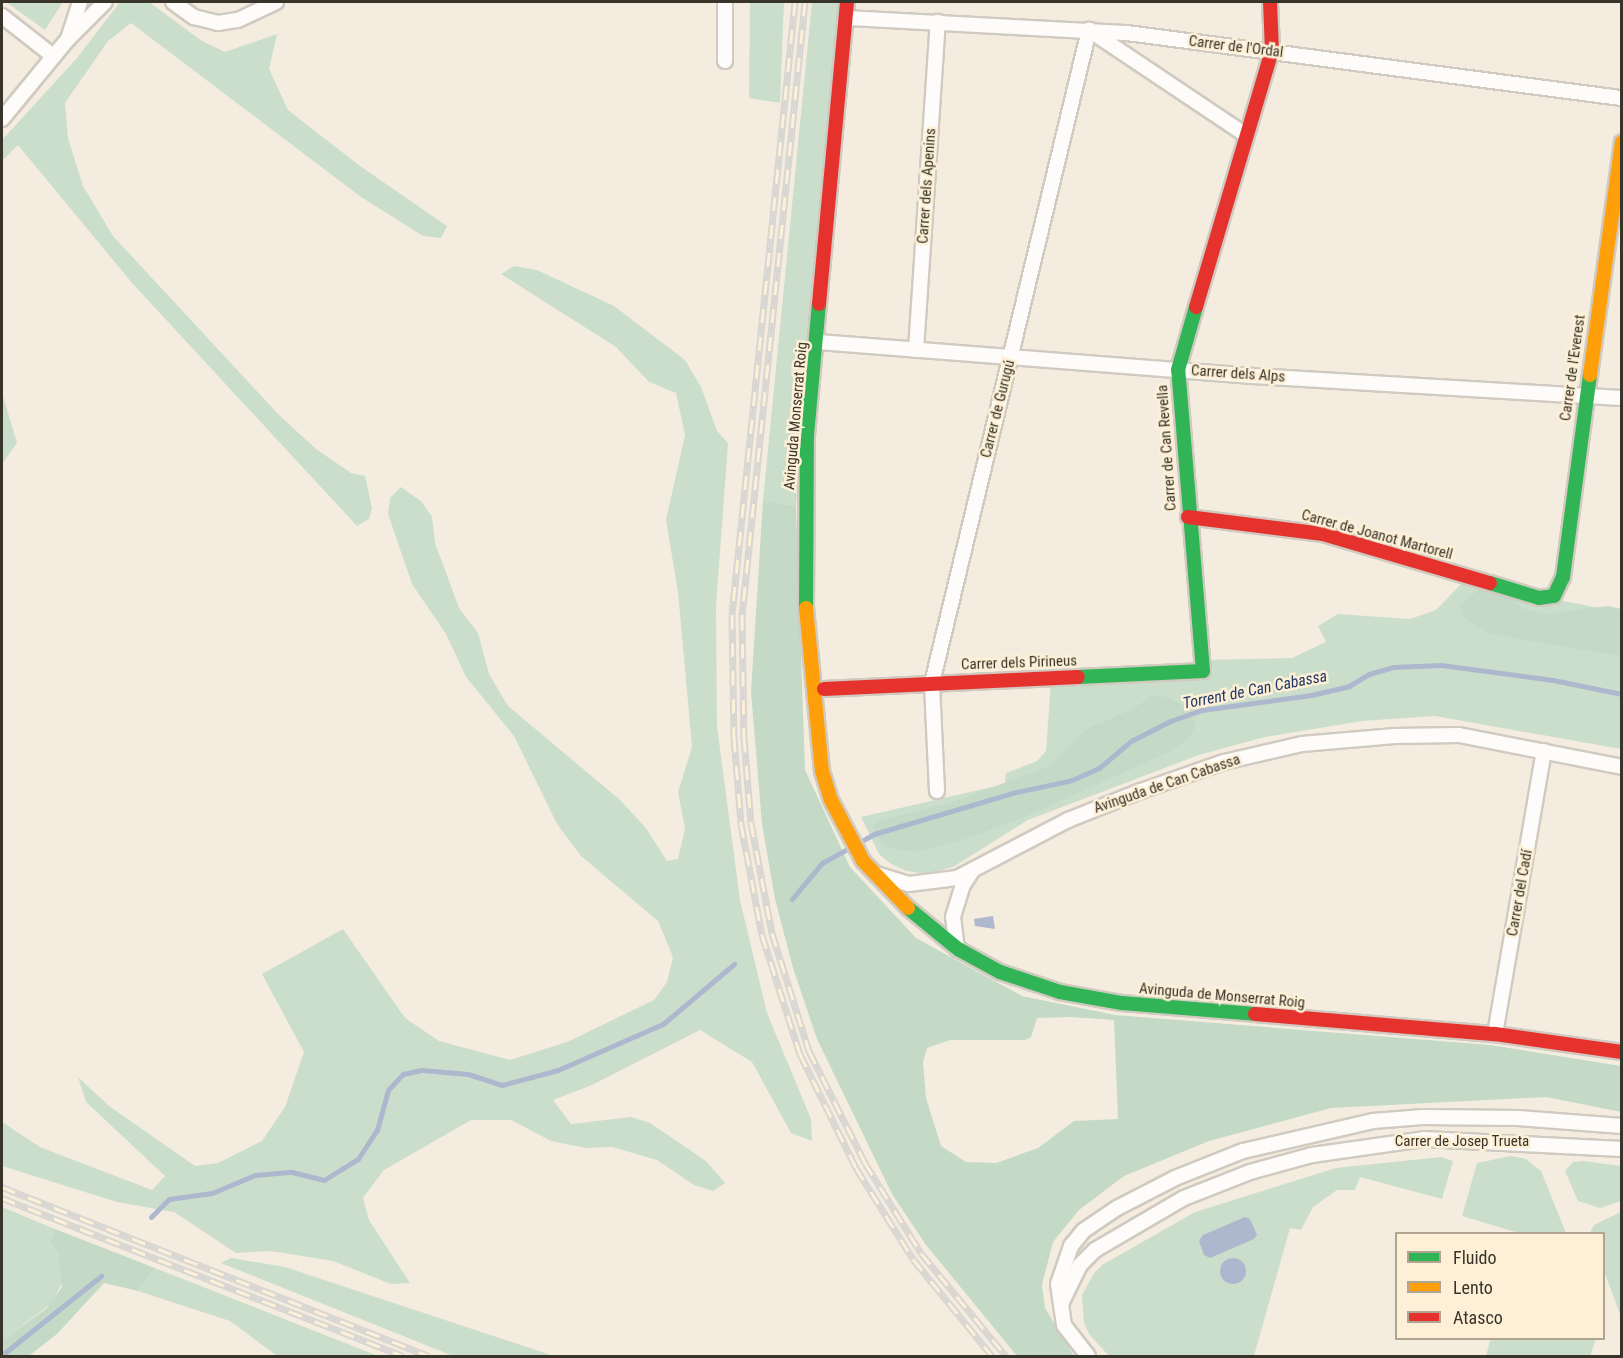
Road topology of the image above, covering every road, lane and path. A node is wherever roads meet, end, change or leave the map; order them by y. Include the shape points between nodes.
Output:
1 (80, 2) edge
2 (105, 2) edge
3 (172, 2) edge
4 (276, 2) edge
5 (725, 2) edge
6 (847, 2) edge
7 (1270, 2) edge
8 (2, 16) edge
9 (848, 18) junction
10 (939, 22) junction
11 (1089, 30) junction
12 (68, 39) junction
13 (1272, 51) junction
14 (53, 56) junction
15 (724, 61) dead end
16 (1622, 98) edge
17 (2, 118) edge
18 (1246, 135) junction
19 (1622, 142) edge
20 (819, 342) junction
21 (916, 350) junction
22 (1011, 357) junction
23 (1178, 370) junction
24 (1586, 394) junction
25 (1622, 398) edge
26 (1188, 517) junction
27 (1554, 596) joint
28 (1203, 660) joint
29 (932, 683) junction
30 (824, 690) dead end
31 (1544, 752) junction
32 (1622, 767) edge
33 (937, 791) dead end
34 (867, 866) junction
35 (973, 869) junction
36 (958, 949) junction
37 (1495, 1034) junction
38 (1622, 1052) edge
39 (1622, 1126) edge
40 (1622, 1149) edge
41 (1062, 1304) junction
42 (1088, 1356) edge

1 - 12 street
2 - 12 street
3 - 4 street via 194,17 218,23 238,20
5 - 15 street
6 - 9 street, Avinguda Monserrat Roig
7 - 13 street, Carrer de Can Revella
8 - 14 street
9 - 10 street, Carrer de l'Ordal
9 - 20 street, Avinguda Monserrat Roig
10 - 11 street, Carrer de l'Ordal
10 - 21 street, Carrer dels Apenins
11 - 13 street, Carrer de l'Ordal
11 - 18 street
11 - 22 street, Carrer de Gurugú
12 - 14 street
13 - 16 street, Carrer de l'Ordal
13 - 18 street, Carrer de Can Revella
14 - 17 street
18 - 23 street, Carrer de Can Revella
19 - 24 street, Carrer de l'Everest
20 - 21 street, Carrer dels Alps
20 - 34 street, Avinguda Monserrat Roig via 807,435 806,621 822,771 842,823
21 - 22 street, Carrer dels Alps
22 - 23 street, Carrer dels Alps
22 - 29 street, Carrer de Gurugú
23 - 24 street, Carrer dels Alps
23 - 26 street, Carrer de Can Revella
24 - 25 street, Carrer dels Alps
24 - 27 street, Carrer de l'Everest via 1563,577
26 - 27 street, Carrer de Joanot Martorell via 1323,534 1539,598
26 - 28 street, Carrer de Can Revella
28 - 29 street, Carrer dels Pirineus via 1203,671 1197,674
29 - 30 street, Carrer dels Pirineus
29 - 33 street, Carrer de Gurugú
31 - 32 street, Avinguda de Can Cabassa
31 - 35 street, Avinguda de Can Cabassa via 1459,735 1302,744 1224,762 1141,791 1068,820
31 - 37 street, Carrer del Cadí
34 - 35 street, Avinguda de Can Cabassa via 909,884 957,878
34 - 36 street, Avinguda de Monserrat Roig via 900,902
35 - 36 street via 963,885 953,917
36 - 37 street, Avinguda de Monserrat Roig via 1000,972 1045,987 1122,1004
37 - 38 street, Avinguda de Monserrat Roig
39 - 41 street, Carrer de Josep Trueta via 1423,1117 1373,1121 1243,1151 1175,1178 1083,1231 1071,1246 1058,1284
40 - 41 street, Carrer de Josep Trueta via 1424,1139 1323,1153 1250,1172 1184,1198 1095,1250 1066,1287
41 - 42 street via 1064,1325

